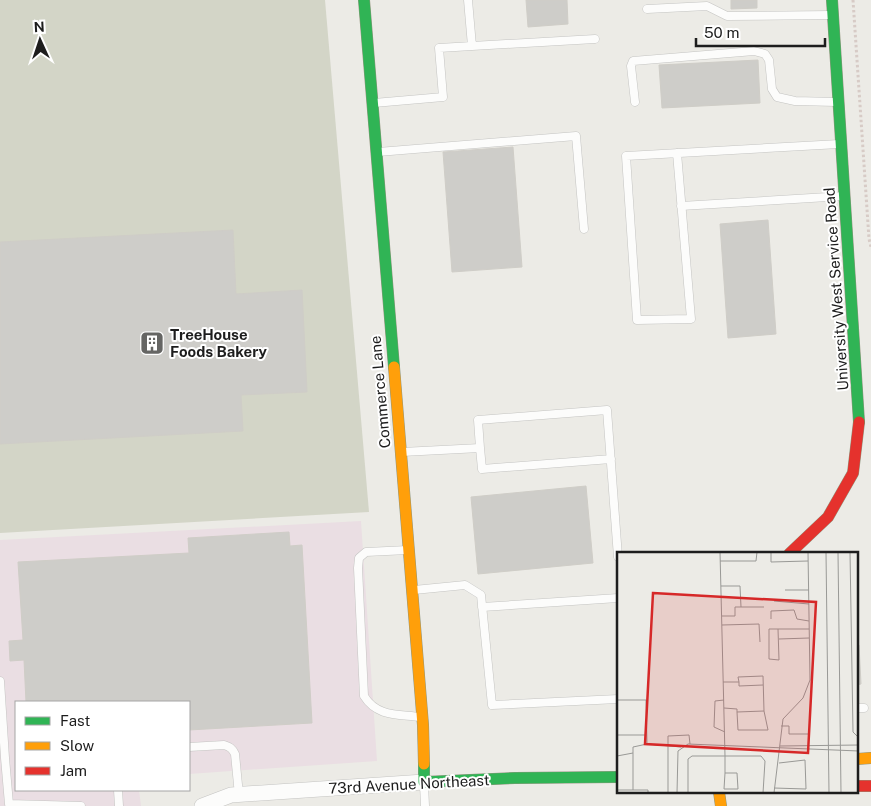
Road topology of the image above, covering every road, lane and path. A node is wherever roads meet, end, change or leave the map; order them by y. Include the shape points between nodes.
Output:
1 (364, 0) edge
2 (468, 0) edge
3 (832, 0) edge
4 (853, 0) edge
5 (647, 8) dead end
6 (833, 15) junction
7 (595, 39) dead end
8 (472, 46) junction
9 (634, 102) dead end
10 (838, 102) junction
11 (372, 103) junction
12 (841, 144) junction
13 (376, 152) junction
14 (677, 153) junction
15 (845, 196) junction
16 (681, 206) junction
17 (584, 229) dead end
18 (871, 247) edge
19 (480, 448) junction
20 (400, 452) junction
21 (611, 459) junction
22 (408, 550) junction
23 (618, 552) edge
24 (791, 552) edge
25 (412, 590) junction
26 (617, 598) edge
27 (482, 608) junction
28 (0, 681) edge
29 (617, 699) edge
30 (422, 717) junction
31 (190, 747) edge
32 (2, 758) edge
33 (871, 758) edge
34 (858, 759) edge
35 (617, 777) edge
36 (424, 782) junction
37 (858, 786) edge
38 (871, 786) edge
39 (118, 791) edge
40 (239, 795) junction
41 (8, 805) edge
42 (81, 806) edge
43 (119, 806) edge
44 (202, 806) edge
45 (426, 806) edge

1 - 11 street, Commerce Lane
2 - 8 lane
3 - 6 street, University West Service Road
4 - 18 path
5 - 6 lane via 708,6 727,16
6 - 10 street, University West Service Road
7 - 8 lane
8 - 11 lane via 439,48 443,97
9 - 10 lane via 633,61 754,51 764,54 769,60 776,97
10 - 12 street, University West Service Road
11 - 13 street, Commerce Lane
12 - 14 lane
12 - 15 street, University West Service Road
13 - 17 lane via 576,136
13 - 20 street, Commerce Lane
14 - 16 lane
14 - 16 lane via 626,156 637,320 691,319
15 - 16 lane
15 - 24 street, University West Service Road via 859,418 853,472 828,517
19 - 20 lane
19 - 21 lane via 482,469
19 - 21 lane via 478,420 607,410
20 - 22 street, Commerce Lane
21 - 23 lane
22 - 25 street, Commerce Lane
22 - 30 lane via 366,552 359,558 364,696 378,710
25 - 27 lane via 465,585 481,595
25 - 30 street, Commerce Lane
26 - 27 lane
27 - 29 lane via 492,705
28 - 32 lane
30 - 36 street, Commerce Lane
31 - 40 lane via 229,746 235,754
32 - 41 lane
33 - 34 street
35 - 36 street, 73rd Avenue Northeast
36 - 40 street, 73rd Avenue Northeast
36 - 45 lane
37 - 38 street
39 - 43 lane
40 - 44 street, 73rd Avenue Northeast
41 - 42 lane

